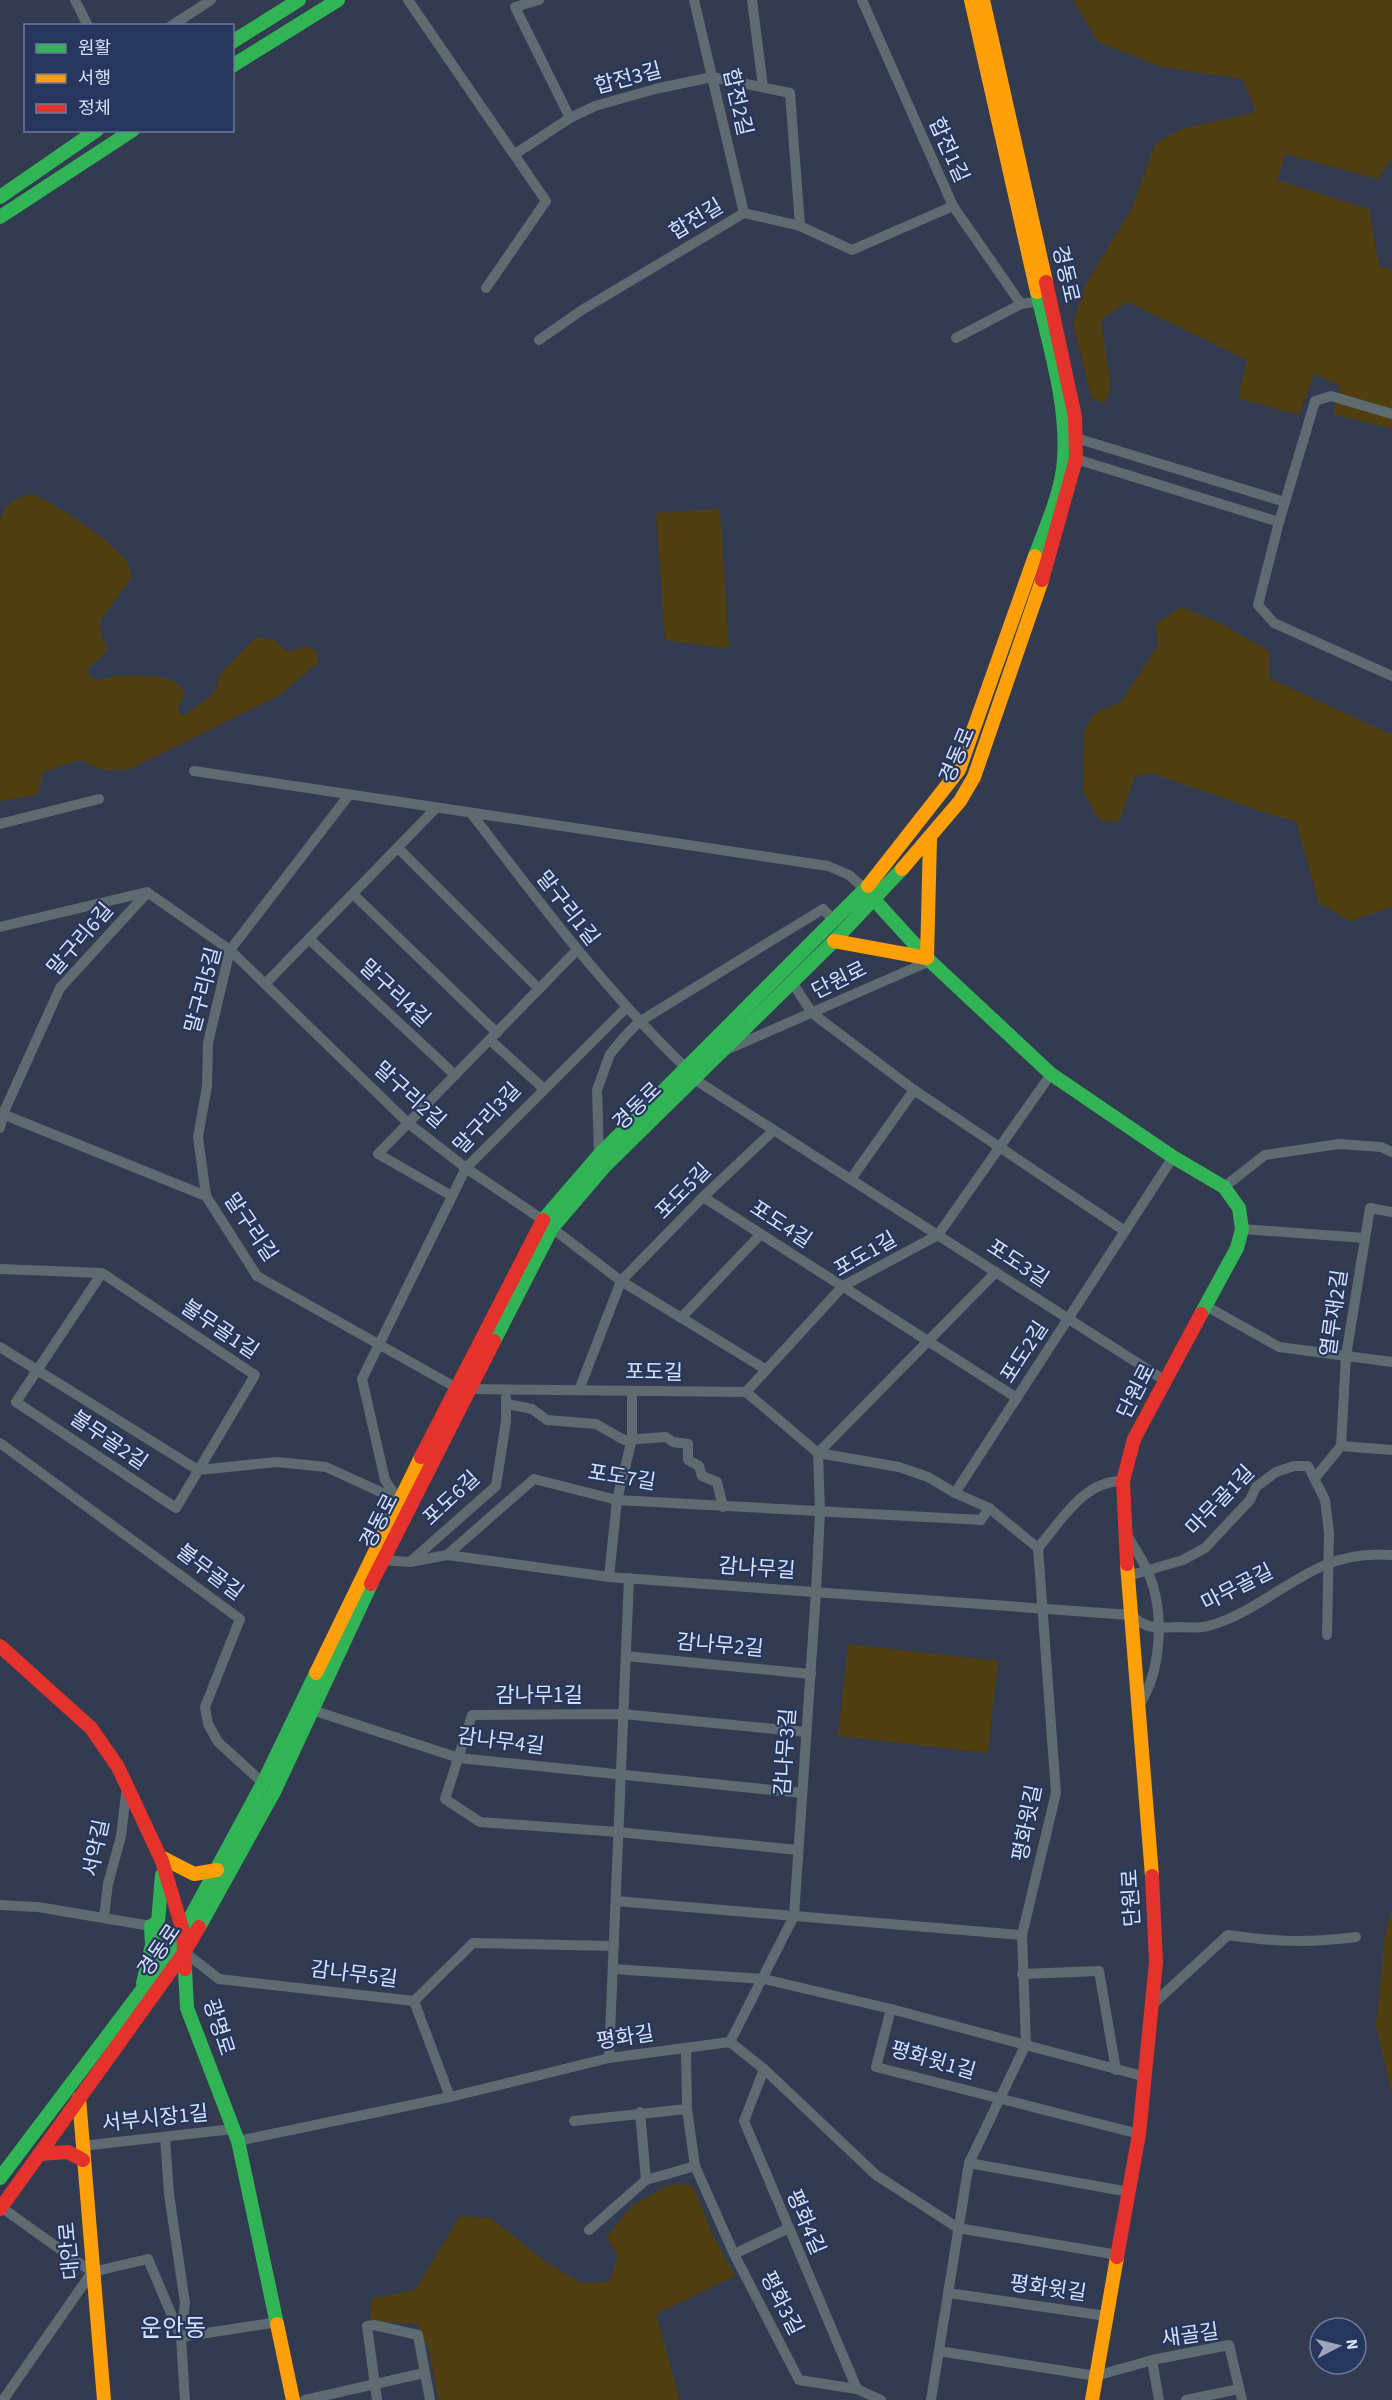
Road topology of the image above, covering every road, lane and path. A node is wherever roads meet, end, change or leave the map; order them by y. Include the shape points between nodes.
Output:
1 (75, 0) edge
2 (211, 0) edge
3 (299, 0) edge
4 (338, 0) edge
5 (408, 0) edge
6 (539, 0) edge
7 (694, 0) edge
8 (752, 0) edge
9 (862, 0) edge
10 (971, 0) edge
11 (983, 0) edge
12 (87, 24) edge
13 (174, 24) edge
14 (234, 41) edge
15 (234, 65) edge
16 (712, 77) junction
17 (764, 87) junction
18 (570, 118) junction
19 (94, 132) edge
20 (130, 132) edge
21 (515, 154) junction
22 (0, 197) edge
23 (953, 206) junction
24 (744, 213) junction
25 (0, 217) edge
26 (800, 226) junction
27 (486, 288) dead end
28 (1040, 301) junction
29 (1021, 304) junction
30 (956, 338) dead end
31 (539, 340) dead end
32 (1392, 414) edge
33 (1076, 438) junction
34 (1076, 459) junction
35 (1285, 502) junction
36 (1279, 522) junction
37 (1392, 676) edge
38 (194, 771) dead end
39 (350, 795) junction
40 (99, 799) dead end
41 (436, 808) junction
42 (471, 813) junction
43 (0, 824) edge
44 (930, 839) junction
45 (398, 848) junction
46 (147, 892) junction
47 (353, 894) junction
48 (869, 894) junction
49 (834, 921) junction
50 (0, 927) edge
51 (309, 939) junction
52 (834, 941) junction
53 (230, 950) junction
54 (576, 951) junction
55 (928, 959) junction
56 (792, 982) junction
57 (264, 984) junction
58 (539, 989) junction
59 (626, 1008) junction
60 (812, 1013) junction
61 (639, 1022) junction
62 (493, 1036) junction
63 (721, 1053) junction
64 (690, 1073) junction
65 (1051, 1074) junction
66 (455, 1075) junction
67 (543, 1088) junction
68 (914, 1090) junction
69 (1, 1113) edge
70 (408, 1123) junction
71 (0, 1128) edge
72 (774, 1130) junction
73 (999, 1149) junction
74 (1392, 1152) edge
75 (599, 1155) junction
76 (1173, 1157) junction
77 (466, 1168) junction
78 (851, 1179) junction
79 (1224, 1187) junction
80 (206, 1196) junction
81 (452, 1196) junction
82 (703, 1197) junction
83 (1392, 1212) edge
84 (547, 1224) junction
85 (1242, 1229) junction
86 (1125, 1231) junction
87 (761, 1234) junction
88 (938, 1235) junction
89 (1365, 1238) junction
90 (0, 1269) edge
91 (996, 1272) junction
92 (102, 1273) junction
93 (621, 1281) junction
94 (843, 1286) junction
95 (1206, 1306) junction
96 (681, 1318) junction
97 (1068, 1319) junction
98 (929, 1341) junction
99 (378, 1344) junction
100 (0, 1347) edge
101 (1346, 1356) junction
102 (1392, 1362) edge
103 (38, 1369) junction
104 (765, 1369) junction
105 (1164, 1380) junction
106 (462, 1388) junction
107 (505, 1389) junction
108 (579, 1390) junction
109 (632, 1391) junction
110 (746, 1392) junction
111 (1017, 1398) junction
112 (507, 1404) junction
113 (632, 1439) junction
114 (0, 1443) edge
115 (1341, 1446) junction
116 (1392, 1450) edge
117 (818, 1453) junction
118 (198, 1470) junction
119 (1315, 1478) junction
120 (1123, 1481) junction
121 (955, 1493) junction
122 (617, 1500) junction
123 (404, 1504) junction
124 (723, 1507) junction
125 (989, 1508) junction
126 (820, 1512) junction
127 (1125, 1532) junction
128 (1038, 1548) junction
129 (447, 1555) junction
130 (1392, 1555) edge
131 (382, 1560) junction
132 (410, 1562) junction
133 (1326, 1564) junction
134 (1148, 1572) junction
135 (609, 1576) junction
136 (1128, 1576) junction
137 (629, 1578) junction
138 (816, 1592) junction
139 (1044, 1609) junction
140 (1130, 1615) junction
141 (1158, 1628) junction
142 (1327, 1635) dead end
143 (0, 1646) edge
144 (626, 1656) junction
145 (811, 1674) junction
146 (1138, 1707) junction
147 (312, 1710) junction
148 (624, 1714) junction
149 (805, 1732) junction
150 (459, 1758) junction
151 (621, 1774) junction
152 (263, 1783) junction
153 (127, 1786) junction
154 (802, 1793) junction
155 (618, 1832) junction
156 (798, 1850) junction
157 (162, 1859) junction
158 (217, 1870) junction
159 (616, 1901) junction
160 (0, 1905) edge
161 (794, 1916) junction
162 (104, 1917) junction
163 (151, 1926) junction
164 (183, 1931) junction
165 (1022, 1935) junction
166 (1356, 1937) dead end
167 (614, 1946) junction
168 (180, 1947) junction
169 (613, 1969) junction
170 (1022, 1974) junction
171 (764, 1979) junction
172 (142, 1990) junction
173 (414, 2001) junction
174 (1152, 2005) junction
175 (891, 2009) junction
176 (730, 2042) junction
177 (1026, 2044) junction
178 (686, 2048) junction
179 (609, 2058) junction
180 (764, 2069) junction
181 (1116, 2070) junction
182 (1146, 2077) junction
183 (450, 2097) junction
184 (79, 2098) junction
185 (999, 2099) junction
186 (687, 2109) junction
187 (640, 2112) junction
188 (574, 2121) dead end
189 (1139, 2134) junction
190 (236, 2135) junction
191 (165, 2137) junction
192 (82, 2153) junction
193 (39, 2154) junction
194 (969, 2163) junction
195 (695, 2166) junction
196 (0, 2178) edge
197 (646, 2180) junction
198 (1128, 2192) junction
199 (1, 2208) edge
200 (958, 2228) junction
201 (787, 2229) junction
202 (589, 2230) dead end
203 (734, 2254) junction
204 (1118, 2255) junction
205 (92, 2272) junction
206 (948, 2293) junction
207 (1107, 2316) junction
208 (278, 2322) junction
209 (181, 2337) junction
210 (939, 2351) junction
211 (1152, 2360) junction
212 (424, 2373) junction
213 (1096, 2376) junction
214 (374, 2384) junction
215 (857, 2389) junction
216 (1240, 2394) edge
217 (12, 2395) edge
218 (3, 2400) edge
219 (104, 2400) edge
220 (185, 2400) edge
221 (293, 2400) edge
222 (305, 2400) edge
223 (377, 2400) edge
224 (430, 2400) edge
225 (881, 2400) edge
226 (931, 2400) edge
227 (1092, 2400) edge
228 (1159, 2400) edge
229 (1186, 2400) edge

1 - 12 street
2 - 13 street
3 - 14 street
4 - 15 street
5 - 21 street
6 - 18 street via 515,7
7 - 16 street, 합전2길
8 - 17 street
9 - 23 street, 합전1길
10 - 28 street, 경동로
11 - 33 street, 경동로 via 1068,381
16 - 17 street, 합전3길
16 - 18 street, 합전3길 via 595,106
16 - 24 street, 합전2길
17 - 26 street, 합전3길 via 790,93
18 - 21 street, 합전3길
19 - 22 street
20 - 25 street
21 - 27 street via 546,201
23 - 26 street, 합전길 via 852,250
23 - 29 street, 합전1길
24 - 26 street, 합전길
24 - 31 street, 합전길
28 - 29 street
28 - 48 street, 경동로 via 1063,416 1064,461 1053,505 958,770
29 - 30 street
32 - 35 street via 1330,396 1315,401
33 - 34 street, 경동로
33 - 35 street
34 - 36 street
34 - 44 street, 경동로 via 1053,549 980,760 960,801
35 - 36 street
36 - 37 street via 1258,605 1274,623
38 - 39 street
39 - 41 street
39 - 53 street, 말구리5길
40 - 43 street
41 - 42 street
41 - 45 street
42 - 48 street via 828,866 849,875
42 - 54 street, 말구리1길
44 - 48 street, 경동로
44 - 55 street
45 - 47 street
45 - 58 street
46 - 50 street
46 - 53 street, 말구리2길
46 - 69 street, 말구리6길 via 60,988
47 - 51 street
47 - 62 street, 말구리4길
48 - 49 street, 경동로
48 - 52 street, 경동로
48 - 55 street
49 - 61 street via 823,909
49 - 64 street, 경동로
51 - 57 street
51 - 66 street, 말구리4길
52 - 55 street
52 - 56 street, 경동로
53 - 57 street, 말구리2길
53 - 80 street, 말구리5길 via 208,1043 207,1086 198,1137
54 - 58 street
54 - 59 street, 말구리1길
55 - 60 street, 단원로
55 - 65 street
56 - 60 street
56 - 63 street, 경동로
57 - 70 street, 말구리2길
58 - 62 street
59 - 61 street, 말구리1길
59 - 67 street, 말구리3길
60 - 63 street
60 - 68 street, 단원로
61 - 64 street, 말구리1길
61 - 75 street via 610,1054 597,1090
62 - 66 street
62 - 67 street, 말구리4길
63 - 64 street, 경동로
64 - 72 street, 포도3길
64 - 75 street, 경동로
64 - 84 street, 경동로
65 - 73 street, 포도1길
65 - 76 street
66 - 70 street
67 - 77 street, 말구리3길
68 - 73 street
68 - 78 street
69 - 71 street
69 - 80 street, 말구리길
70 - 77 street, 말구리2길
70 - 81 street via 378,1154
72 - 78 street, 포도3길
72 - 82 street, 포도5길
73 - 86 street
73 - 88 street, 포도1길
74 - 79 street via 1381,1147 1340,1144 1265,1155
75 - 84 street, 경동로
76 - 79 street
76 - 86 street, 포도2길
77 - 81 street, 말구리3길
77 - 84 street, 말구리2길
78 - 88 street, 포도3길
79 - 85 street via 1239,1208
80 - 99 street, 말구리길 via 258,1276
81 - 99 street, 말구리3길
82 - 87 street, 포도4길
82 - 93 street, 포도5길
83 - 89 street, 열루재2길 via 1370,1208
84 - 93 street, 말구리2길
84 - 106 street, 경동로
85 - 89 street
85 - 95 street, 단원로 via 1237,1248
86 - 97 street, 포도2길
87 - 94 street, 포도4길
87 - 96 street
88 - 91 street, 포도3길
88 - 94 street, 포도1길
89 - 101 street, 열루재2길
90 - 92 street
91 - 97 street, 포도3길
91 - 98 street
92 - 103 street
92 - 118 street, 불무골1길 via 255,1375
93 - 96 street
93 - 108 street, 포도5길
94 - 98 street, 포도4길
94 - 104 street, 포도1길
95 - 101 street via 1279,1347
95 - 105 street, 단원로
96 - 104 street
97 - 105 street, 포도3길
97 - 111 street, 포도2길
98 - 111 street, 포도4길
98 - 117 street
99 - 106 street, 말구리길
99 - 123 street, 말구리3길 via 362,1379 385,1480
100 - 103 street
101 - 102 street
101 - 115 street, 열루재2길
103 - 118 street
103 - 118 street, 불무골2길 via 16,1402 176,1508
104 - 110 street, 포도1길
105 - 120 street, 단원로 via 1134,1439
106 - 107 street, 포도길
106 - 123 street, 경동로
107 - 108 street, 포도길
107 - 112 street, 포도6길
108 - 109 street, 포도길
109 - 110 street, 포도길
109 - 113 street
110 - 117 street
111 - 121 street, 포도2길
112 - 113 street via 532,1409 547,1420 596,1424 624,1440
112 - 132 street, 포도6길 via 496,1486
113 - 122 street
113 - 124 street via 666,1437 688,1444 688,1460 699,1466 702,1476 717,1482
114 - 152 street, 불무골길 via 240,1619 205,1707 208,1724 218,1742
115 - 116 street
115 - 119 street
117 - 121 street via 899,1467 928,1477
117 - 126 street
118 - 123 street via 277,1462 326,1467
119 - 133 street via 1325,1500 1329,1533
119 - 134 street, 마무골1길 via 1308,1466 1276,1472 1256,1487 1250,1500 1205,1548
120 - 127 street, 단원로
120 - 128 street via 1097,1485
121 - 125 street
122 - 124 street, 포도7길
122 - 129 street, 포도7길 via 534,1479
122 - 135 street
123 - 131 street, 경동로
123 - 152 street, 경동로
124 - 126 street, 포도7길
125 - 126 street, 포도7길 via 981,1520
125 - 128 street
126 - 138 street
127 - 134 street
127 - 136 street, 단원로
128 - 139 street
129 - 132 street, 감나무길
129 - 135 street, 감나무길
130 - 133 street, 마무골길 via 1354,1556
131 - 132 street, 감나무길
131 - 147 street, 경동로
133 - 141 street, 마무골길 via 1290,1581 1256,1605 1207,1627
133 - 142 street
134 - 136 street, 마무골1길
134 - 141 street
135 - 137 street, 감나무길
136 - 140 street, 단원로
137 - 138 street, 감나무길
137 - 144 street
138 - 139 street, 감나무길
138 - 145 street, 감나무3길
139 - 140 street, 감나무길
139 - 165 street, 평화윗길 via 1056,1793
140 - 141 street, 마무골길 via 1145,1627
140 - 146 street, 단원로
141 - 146 street via 1154,1678
143 - 153 street, 광명로 via 91,1728
144 - 145 street, 감나무2길
144 - 148 street
145 - 149 street, 감나무3길
146 - 174 street, 단원로 via 1156,1962
147 - 150 street, 감나무4길
147 - 168 street, 경동로 via 275,1790
148 - 149 street
148 - 150 street, 감나무1길 via 472,1715
148 - 151 street
149 - 154 street, 감나무3길
150 - 151 street, 감나무4길
150 - 155 street, 감나무1길 via 445,1799 480,1822
151 - 154 street
151 - 155 street
152 - 158 street, 경동로
153 - 157 street, 광명로
153 - 162 street, 서악길
154 - 156 street, 감나무3길
155 - 156 street
155 - 159 street
156 - 161 street, 감나무3길
157 - 158 street via 194,1875
157 - 163 street via 158,1922
157 - 164 street, 광명로
158 - 164 street, 경동로
159 - 161 street
159 - 167 street
160 - 162 street
161 - 165 street
161 - 171 street, 감나무3길
162 - 163 street
163 - 168 street
163 - 172 street via 152,1945
164 - 168 street, 광명로
165 - 170 street, 평화윗길
166 - 174 street via 1310,1943 1228,1935
167 - 169 street
167 - 173 street, 감나무5길 via 473,1943
168 - 172 street, 경동로
168 - 173 street, 감나무5길 via 219,1978
168 - 184 street, 경동로
168 - 190 street, 광명로 via 187,2008
169 - 171 street
169 - 179 street
170 - 177 street, 평화윗길
170 - 181 street via 1099,1971
171 - 175 street, 평화윗1길
171 - 176 street, 감나무3길
172 - 196 street, 경동로
173 - 183 street
174 - 182 street, 단원로
175 - 177 street, 평화윗1길
175 - 185 street, 평화윗1길 via 876,2067
176 - 178 street, 평화길
176 - 180 street
177 - 181 street
177 - 185 street, 평화윗길
178 - 179 street, 평화길
178 - 186 street, 평화3길
179 - 183 street, 평화길
180 - 200 street via 876,2175
180 - 201 street, 평화4길 via 744,2121
181 - 182 street
182 - 189 street, 단원로
183 - 190 street, 평화길
184 - 192 street, 대안로
184 - 193 street, 경동로
185 - 189 street
185 - 194 street, 평화윗길
186 - 187 street
186 - 195 street, 평화3길
187 - 188 street
187 - 197 street
189 - 198 street, 단원로
190 - 191 street, 서부시장1길
190 - 208 street, 광명로
191 - 192 street, 서부시장1길
191 - 209 street via 185,2303
192 - 193 street via 64,2150
192 - 205 street, 대안로
193 - 199 street, 경동로
194 - 198 street
194 - 200 street, 평화윗길
195 - 197 street
195 - 203 street, 평화3길
197 - 202 street
198 - 204 street, 단원로
199 - 205 street
200 - 204 street, 평화윗길
200 - 206 street, 평화윗길
201 - 203 street
201 - 215 street, 평화4길
203 - 215 street, 평화3길 via 799,2380
204 - 207 street, 단원로
205 - 209 street via 147,2259
205 - 217 street
205 - 219 street, 대안로
206 - 207 street, 평화윗길
206 - 210 street, 평화윗길
207 - 213 street, 단원로
208 - 209 street
208 - 221 street, 광명로
209 - 220 street
210 - 213 street
210 - 226 street, 평화윗길
211 - 213 street, 새골길
211 - 216 street, 새골길 via 1229,2345
211 - 228 street, 새골길
212 - 214 street
212 - 214 street via 418,2336 367,2326
212 - 224 street
213 - 227 street, 단원로
214 - 222 street
214 - 223 street
215 - 225 street, 평화3길
216 - 229 street, 새골길
217 - 218 street

